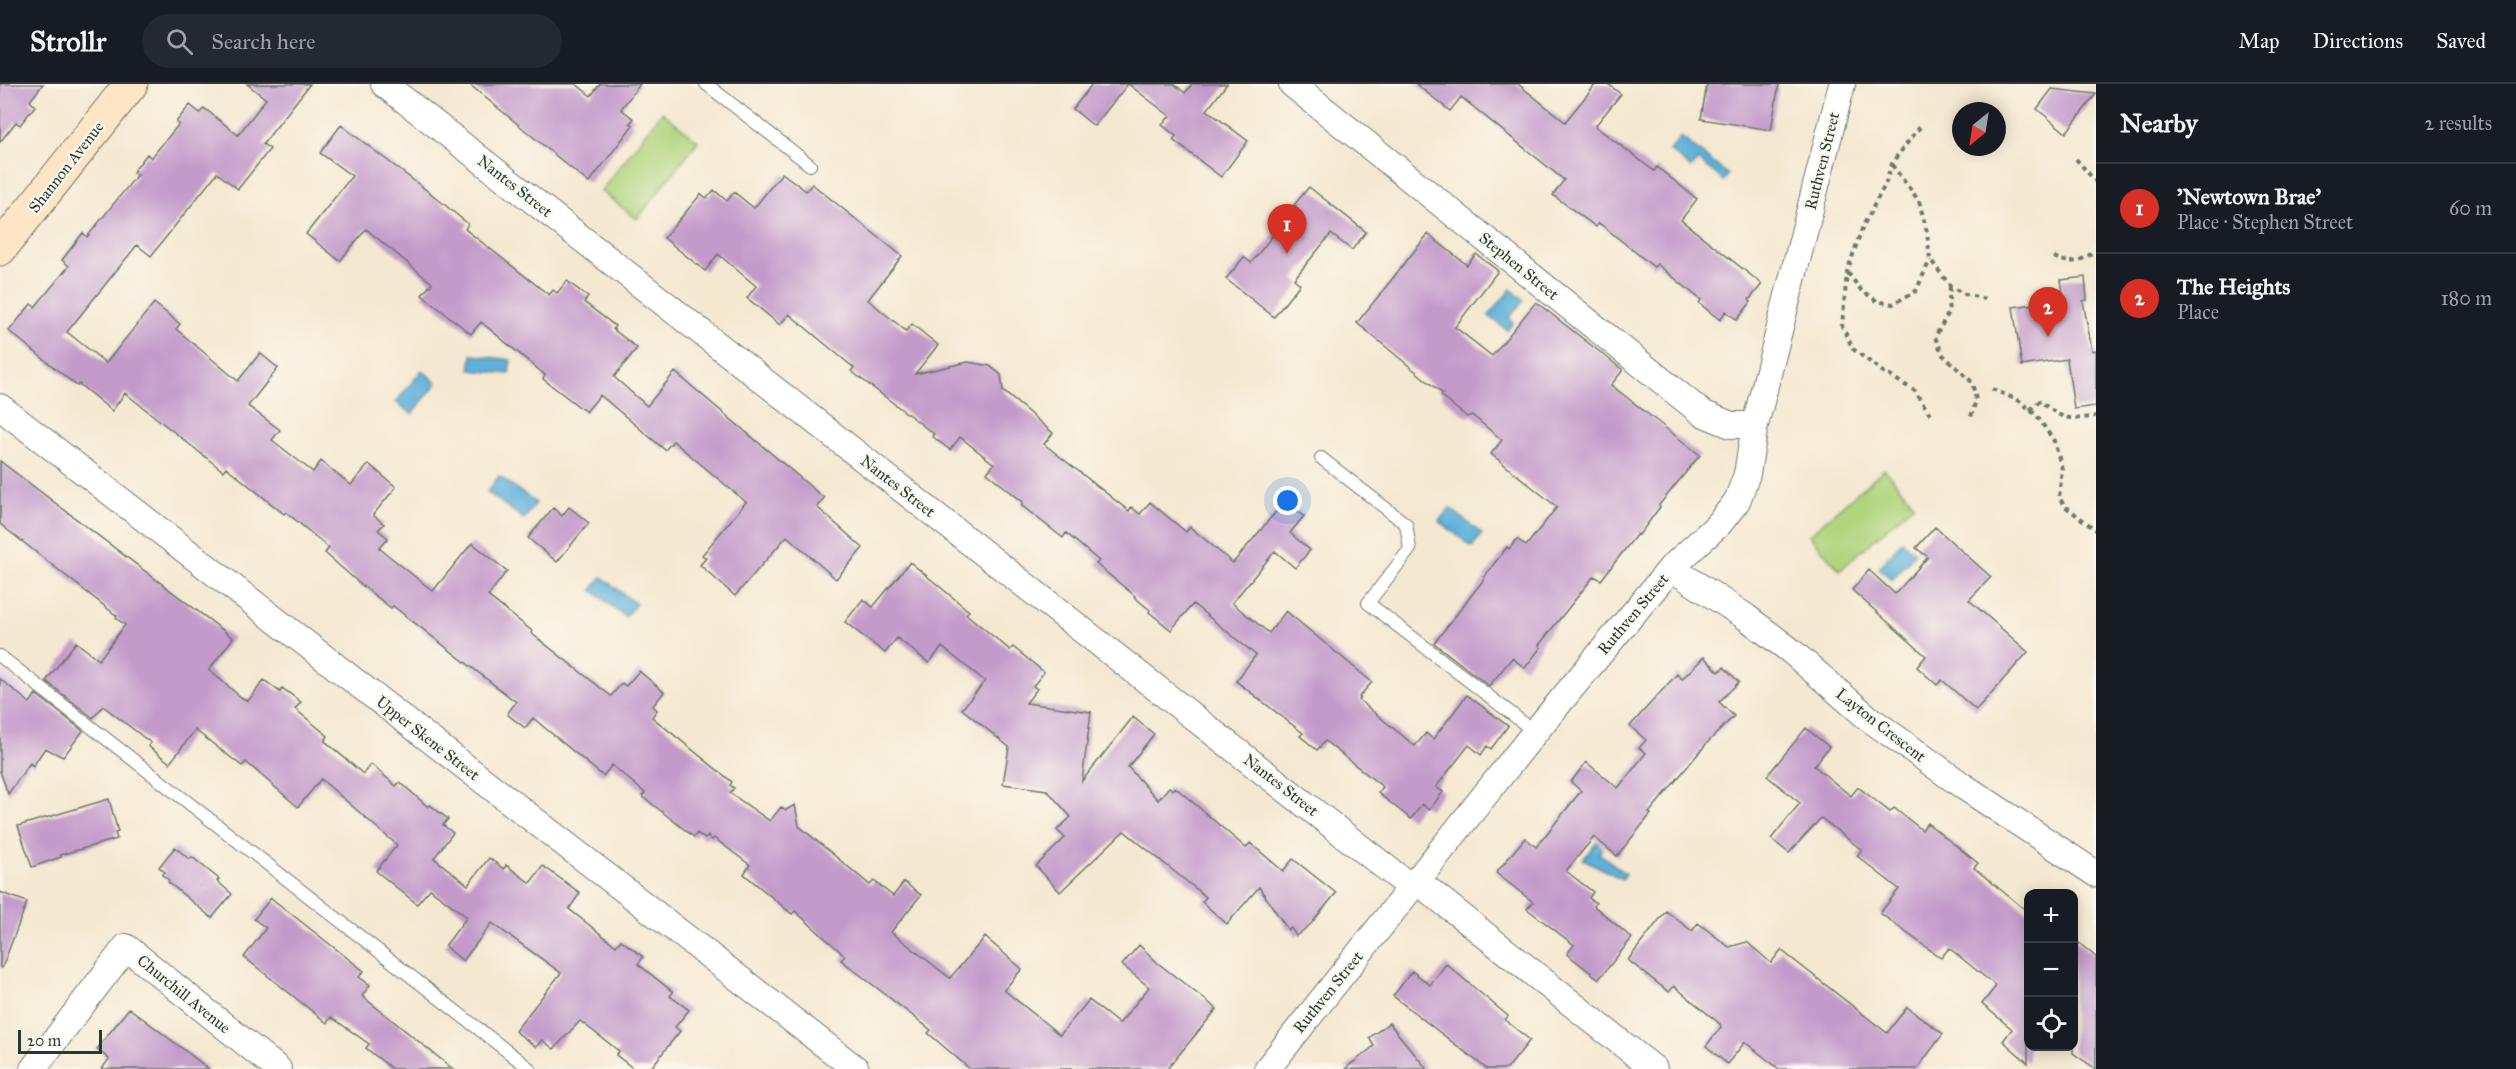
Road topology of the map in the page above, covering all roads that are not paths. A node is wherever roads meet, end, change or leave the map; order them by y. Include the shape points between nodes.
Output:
1 (131, 84) edge
2 (384, 84) edge
3 (706, 84) edge
4 (1293, 84) edge
5 (1842, 84) edge
6 (810, 165) dead end
7 (0, 249) edge
8 (0, 407) edge
9 (1755, 425) junction
10 (1321, 458) dead end
11 (1671, 568) junction
12 (0, 656) edge
13 (1535, 732) junction
14 (2096, 874) edge
15 (1415, 884) junction
16 (33, 1069) edge
17 (278, 1069) edge
18 (530, 1069) edge
19 (856, 1069) edge
20 (1267, 1069) edge
21 (1654, 1069) edge

1 - 7 main road, Shannon Avenue
2 - 15 street, Nantes Street
3 - 6 lane
4 - 9 street, Stephen Street via 1702,413 1731,424
5 - 9 street, Ruthven Street
8 - 19 street, Upper Skene Street
9 - 11 street, Ruthven Street via 1747,474 1737,501 1719,524
10 - 13 lane via 1406,524 1410,549 1368,603
11 - 13 street, Ruthven Street
11 - 14 street, Layton Crescent via 1782,644 1867,717
12 - 18 lane
13 - 15 street, Ruthven Street
15 - 20 street, Ruthven Street
15 - 21 street, Nantes Street
16 - 17 street, Churchill Avenue via 126,946

